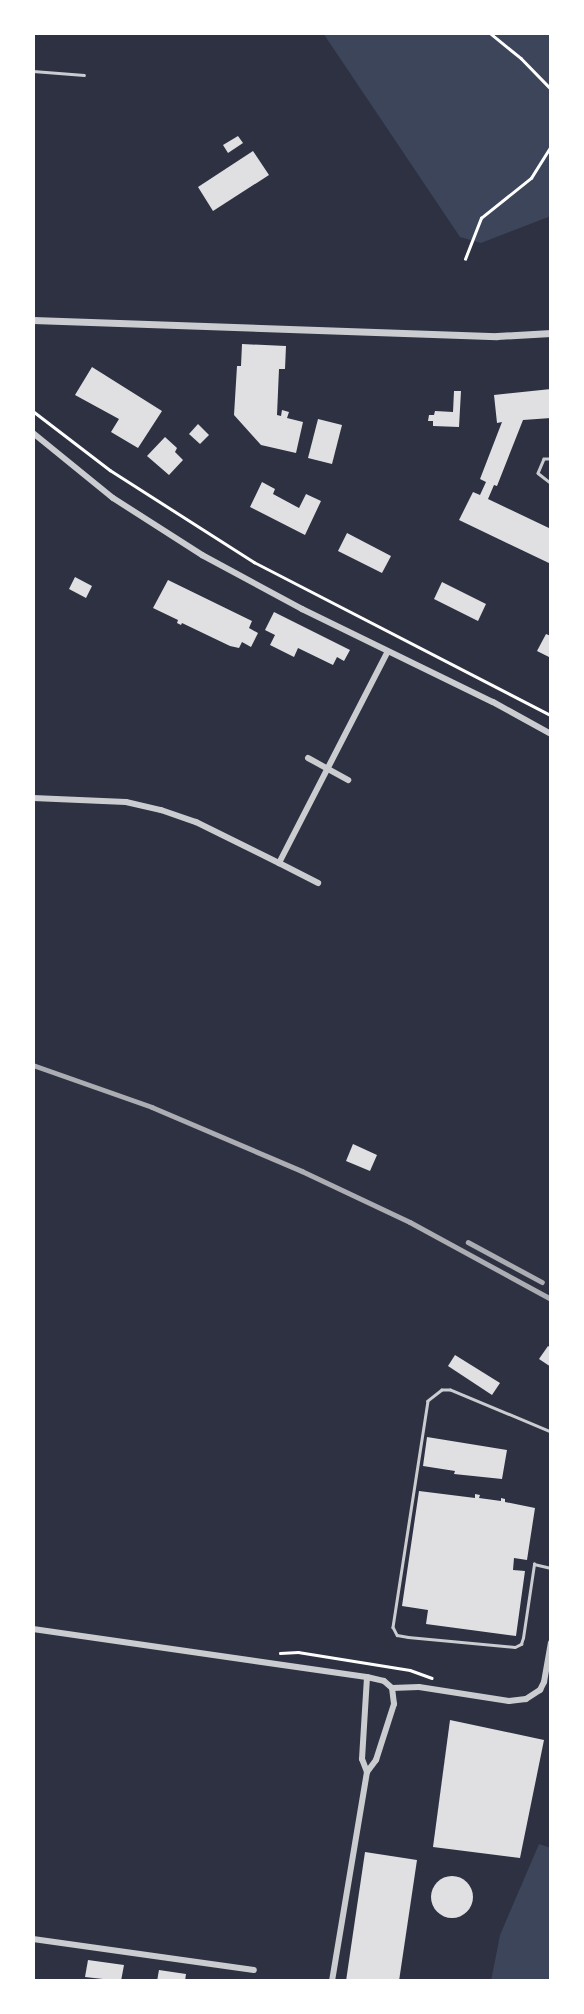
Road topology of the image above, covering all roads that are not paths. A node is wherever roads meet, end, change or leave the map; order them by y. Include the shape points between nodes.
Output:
1 (33, 71) edge
2 (84, 75) dead end
3 (33, 320) edge
4 (551, 332) edge
5 (33, 433) edge
6 (551, 459) edge
7 (551, 483) edge
8 (388, 652) junction
9 (551, 734) edge
10 (308, 758) dead end
11 (328, 770) junction
12 (348, 779) dead end
13 (33, 798) edge
14 (279, 863) junction
15 (318, 883) dead end
16 (551, 1432) edge
17 (551, 1568) edge
18 (33, 1629) edge
19 (551, 1643) edge
20 (367, 1677) junction
21 (392, 1688) junction
22 (367, 1772) junction
23 (33, 1939) edge
24 (254, 1970) dead end
25 (332, 1981) edge

1 - 2 lane
3 - 4 street via 497,335
5 - 8 street via 104,492 183,543
6 - 7 lane via 544,459 538,474
8 - 9 street
8 - 11 street
10 - 11 street
11 - 12 street
11 - 14 street
13 - 14 street via 126,802 161,810
14 - 15 street
16 - 17 lane via 450,1390 442,1390 428,1401 393,1628 408,1637 515,1647 523,1638 534,1564
18 - 20 street
19 - 21 street via 544,1682 526,1699
20 - 21 street
20 - 22 street via 362,1759
21 - 22 street via 394,1704 376,1759
22 - 25 street
23 - 24 street

